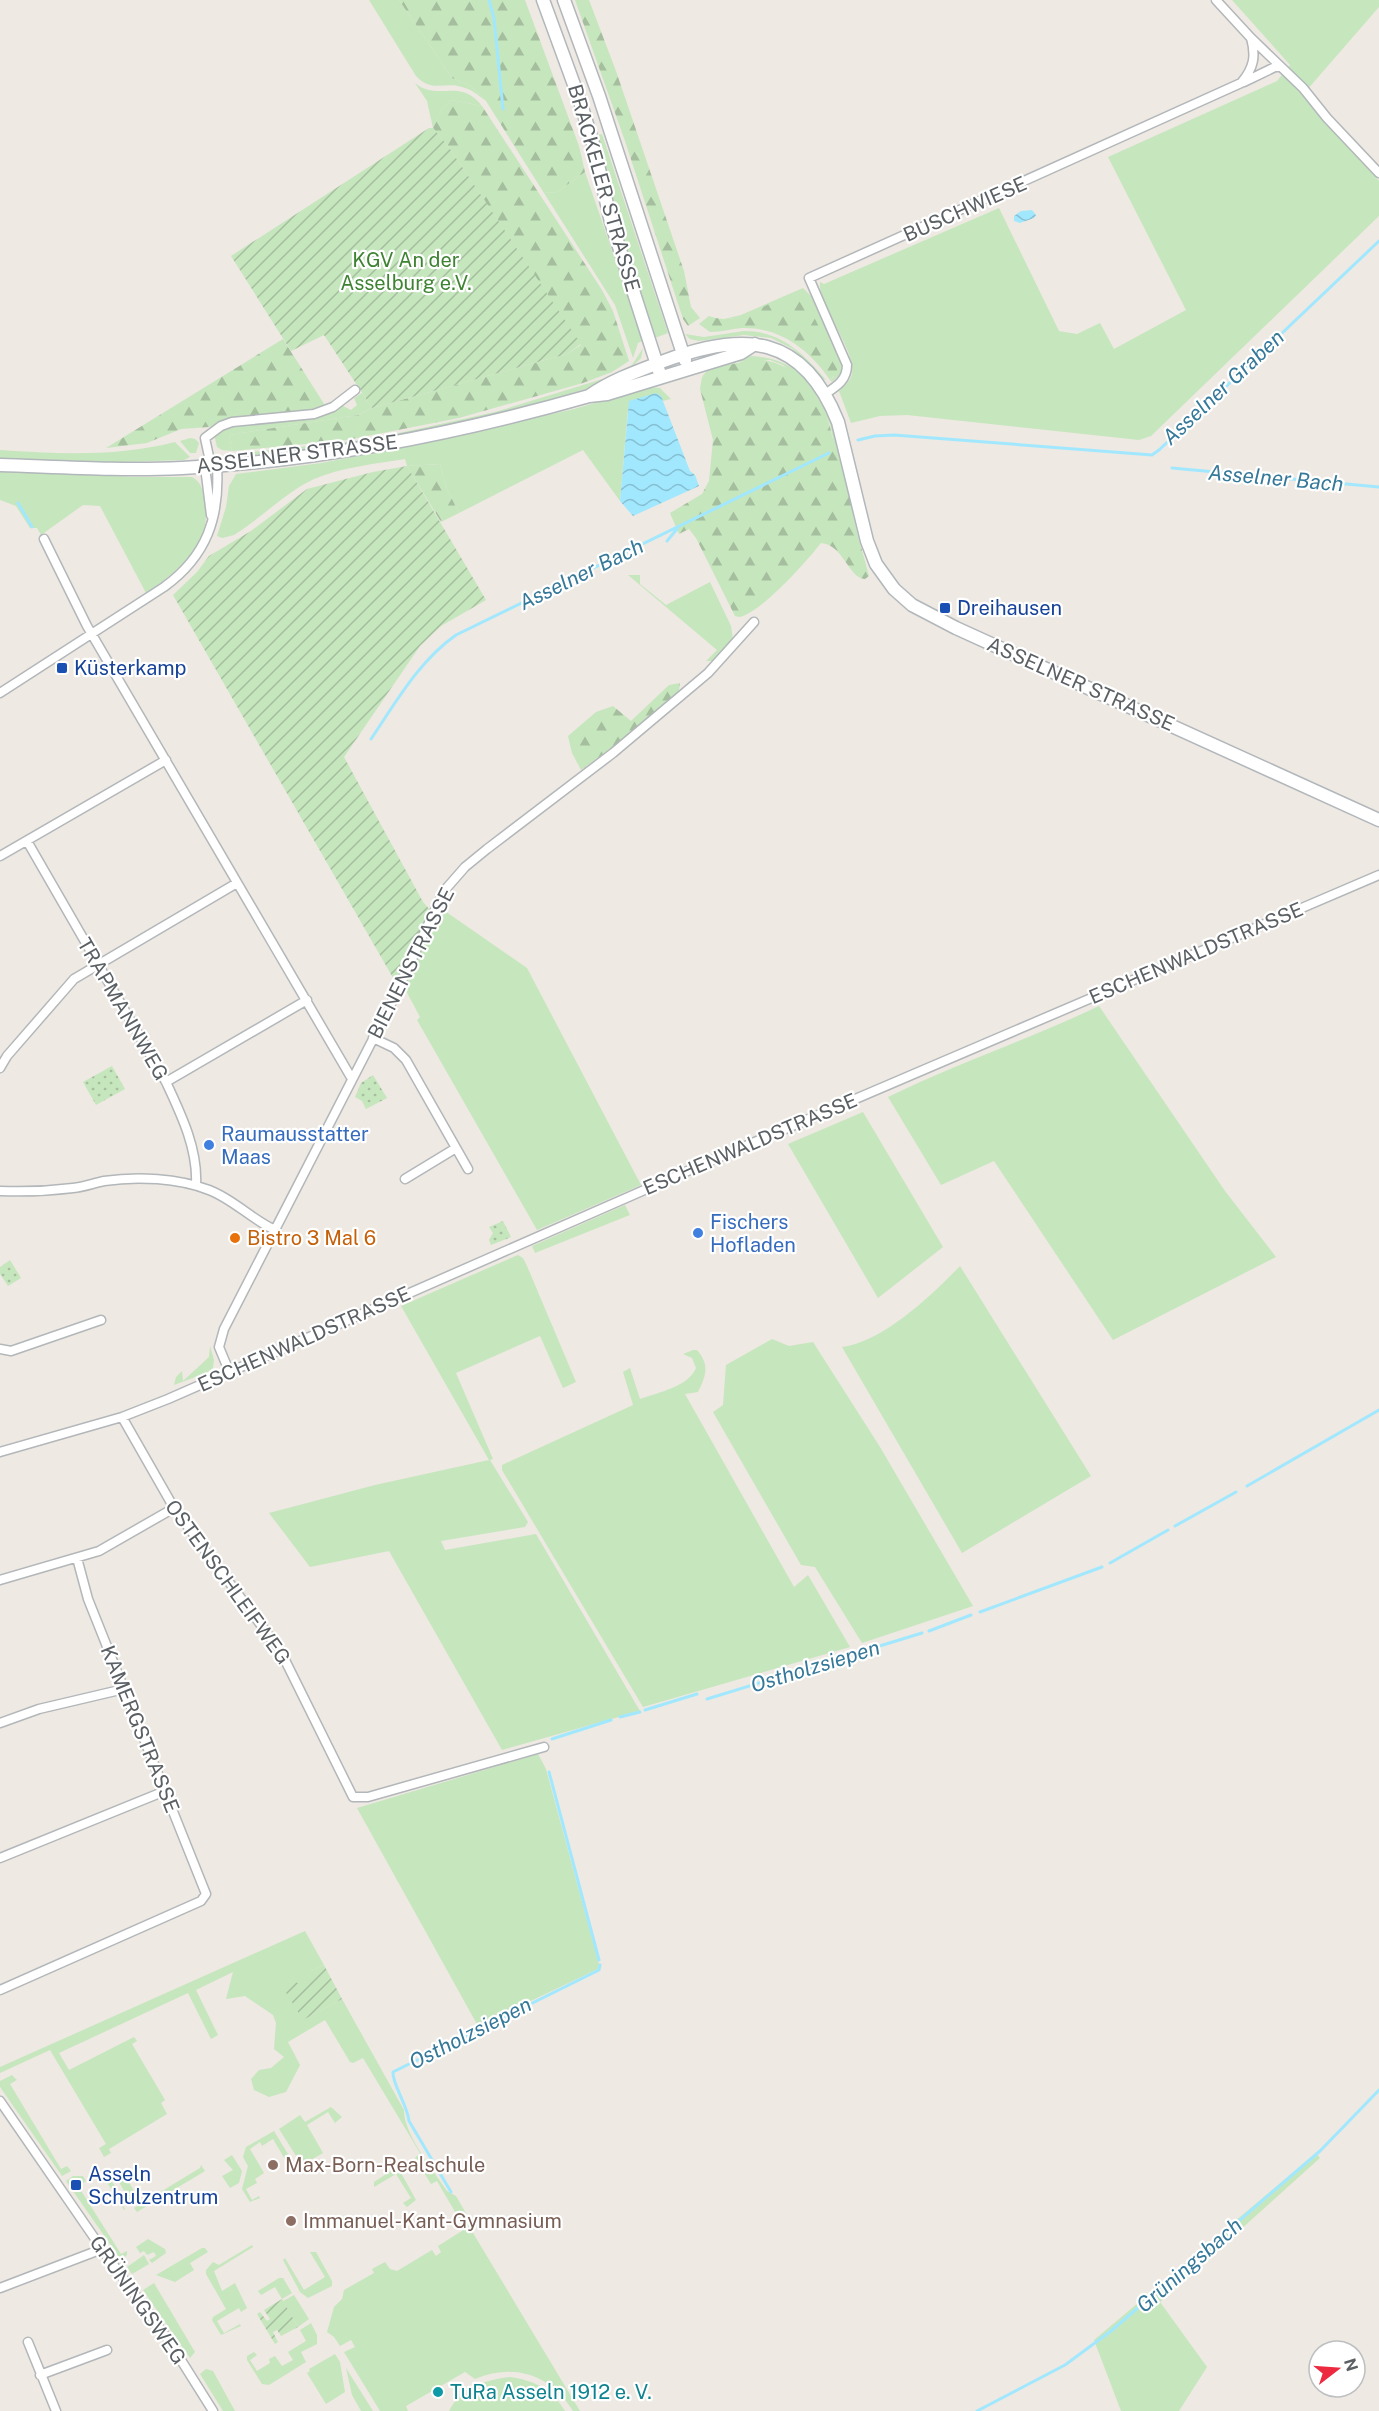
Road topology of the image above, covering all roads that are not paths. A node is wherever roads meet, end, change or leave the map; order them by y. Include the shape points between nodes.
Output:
1 (543, 0) edge
2 (564, 0) edge
3 (1216, 0) edge
4 (1251, 38) junction
5 (1281, 67) junction
6 (1241, 83) junction
7 (1379, 173) edge
8 (755, 344) junction
9 (683, 354) junction
10 (657, 364) junction
11 (688, 370) junction
12 (661, 378) junction
13 (355, 390) dead end
14 (825, 394) junction
15 (589, 396) junction
16 (0, 465) edge
17 (211, 466) junction
18 (44, 539) dead end
19 (754, 622) dead end
20 (92, 634) junction
21 (0, 693) edge
22 (166, 760) junction
23 (1379, 820) edge
24 (27, 841) junction
25 (0, 856) edge
26 (1379, 875) edge
27 (237, 883) junction
28 (98, 965) junction
29 (307, 1000) junction
30 (373, 1038) junction
31 (0, 1068) edge
32 (352, 1079) junction
33 (166, 1082) junction
34 (456, 1148) junction
35 (468, 1168) dead end
36 (405, 1179) dead end
37 (196, 1185) junction
38 (0, 1191) edge
39 (275, 1230) junction
40 (101, 1320) dead end
41 (0, 1349) edge
42 (229, 1371) junction
43 (122, 1417) junction
44 (0, 1452) edge
45 (174, 1508) junction
46 (77, 1558) junction
47 (0, 1580) edge
48 (124, 1689) junction
49 (0, 1723) edge
50 (544, 1747) dead end
51 (165, 1791) junction
52 (0, 1858) edge
53 (0, 1990) edge
54 (0, 2101) edge
55 (102, 2249) junction
56 (0, 2288) edge
57 (28, 2342) dead end
58 (107, 2350) dead end
59 (40, 2374) junction
60 (56, 2411) edge
61 (213, 2411) edge

1 - 10 main road, BRACKELER STRASSE via 580,101 611,222
2 - 9 main road, BRACKELER STRASSE via 603,106
3 - 4 street
4 - 5 street
4 - 6 street via 1253,64
5 - 6 street, BUSCHWIESE
5 - 7 street
6 - 14 street, BUSCHWIESE via 809,278 847,365 840,384
8 - 9 main road, ASSELNER STRASSE via 724,344
8 - 11 main road, ASSELNER STRASSE via 741,353
8 - 14 main road, ASSELNER STRASSE via 789,358
9 - 10 main road, ASSELNER STRASSE
9 - 11 main road, BRACKELER STRASSE
10 - 12 main road, BRACKELER STRASSE
10 - 15 main road, ASSELNER STRASSE
11 - 12 main road, ASSELNER STRASSE
12 - 15 main road, ASSELNER STRASSE
13 - 17 street via 333,407 314,414 221,426 205,438
14 - 23 main road, ASSELNER STRASSE via 838,422 871,552 885,578 912,605
15 - 17 main road, ASSELNER STRASSE via 386,445
16 - 17 main road, ASSELNER STRASSE via 96,469
17 - 20 street via 212,518 205,544 195,561 180,576
18 - 20 street
19 - 30 street, BIENENSTRASSE via 708,673 613,753 486,849 450,883
20 - 21 street
20 - 22 street
22 - 24 street
22 - 27 street
24 - 25 street
24 - 28 street, TRAPMANNWEG
26 - 42 street, ESCHENWALDSTRASSE
27 - 28 street
27 - 29 street
28 - 31 street via 74,979
28 - 33 street, TRAPMANNWEG
29 - 32 street
29 - 33 street
30 - 32 street, BIENENSTRASSE
30 - 34 street via 394,1048 406,1060
32 - 39 street, BIENENSTRASSE
33 - 37 street, TRAPMANNWEG via 193,1150
34 - 35 street
34 - 36 street
37 - 38 street via 134,1179 52,1190
37 - 39 street via 227,1199 256,1222
39 - 42 street, BIENENSTRASSE via 220,1339 219,1347
40 - 41 street via 11,1351
42 - 43 street, ESCHENWALDSTRASSE
43 - 44 street, ESCHENWALDSTRASSE
43 - 45 street, OSTENSCHLEIFWEG
45 - 46 street via 99,1551
45 - 50 street, OSTENSCHLEIFWEG via 281,1652 353,1797 368,1797
46 - 47 street
46 - 48 street, KAMERGSTRASSE via 88,1599
48 - 49 street via 39,1709
48 - 51 street, KAMERGSTRASSE
51 - 52 street
51 - 53 street, KAMERGSTRASSE via 205,1889 204,1899
54 - 55 street, GRÜNINGSWEG
55 - 56 street
55 - 61 street, GRÜNINGSWEG via 169,2341
57 - 59 street
58 - 59 street
59 - 60 street

